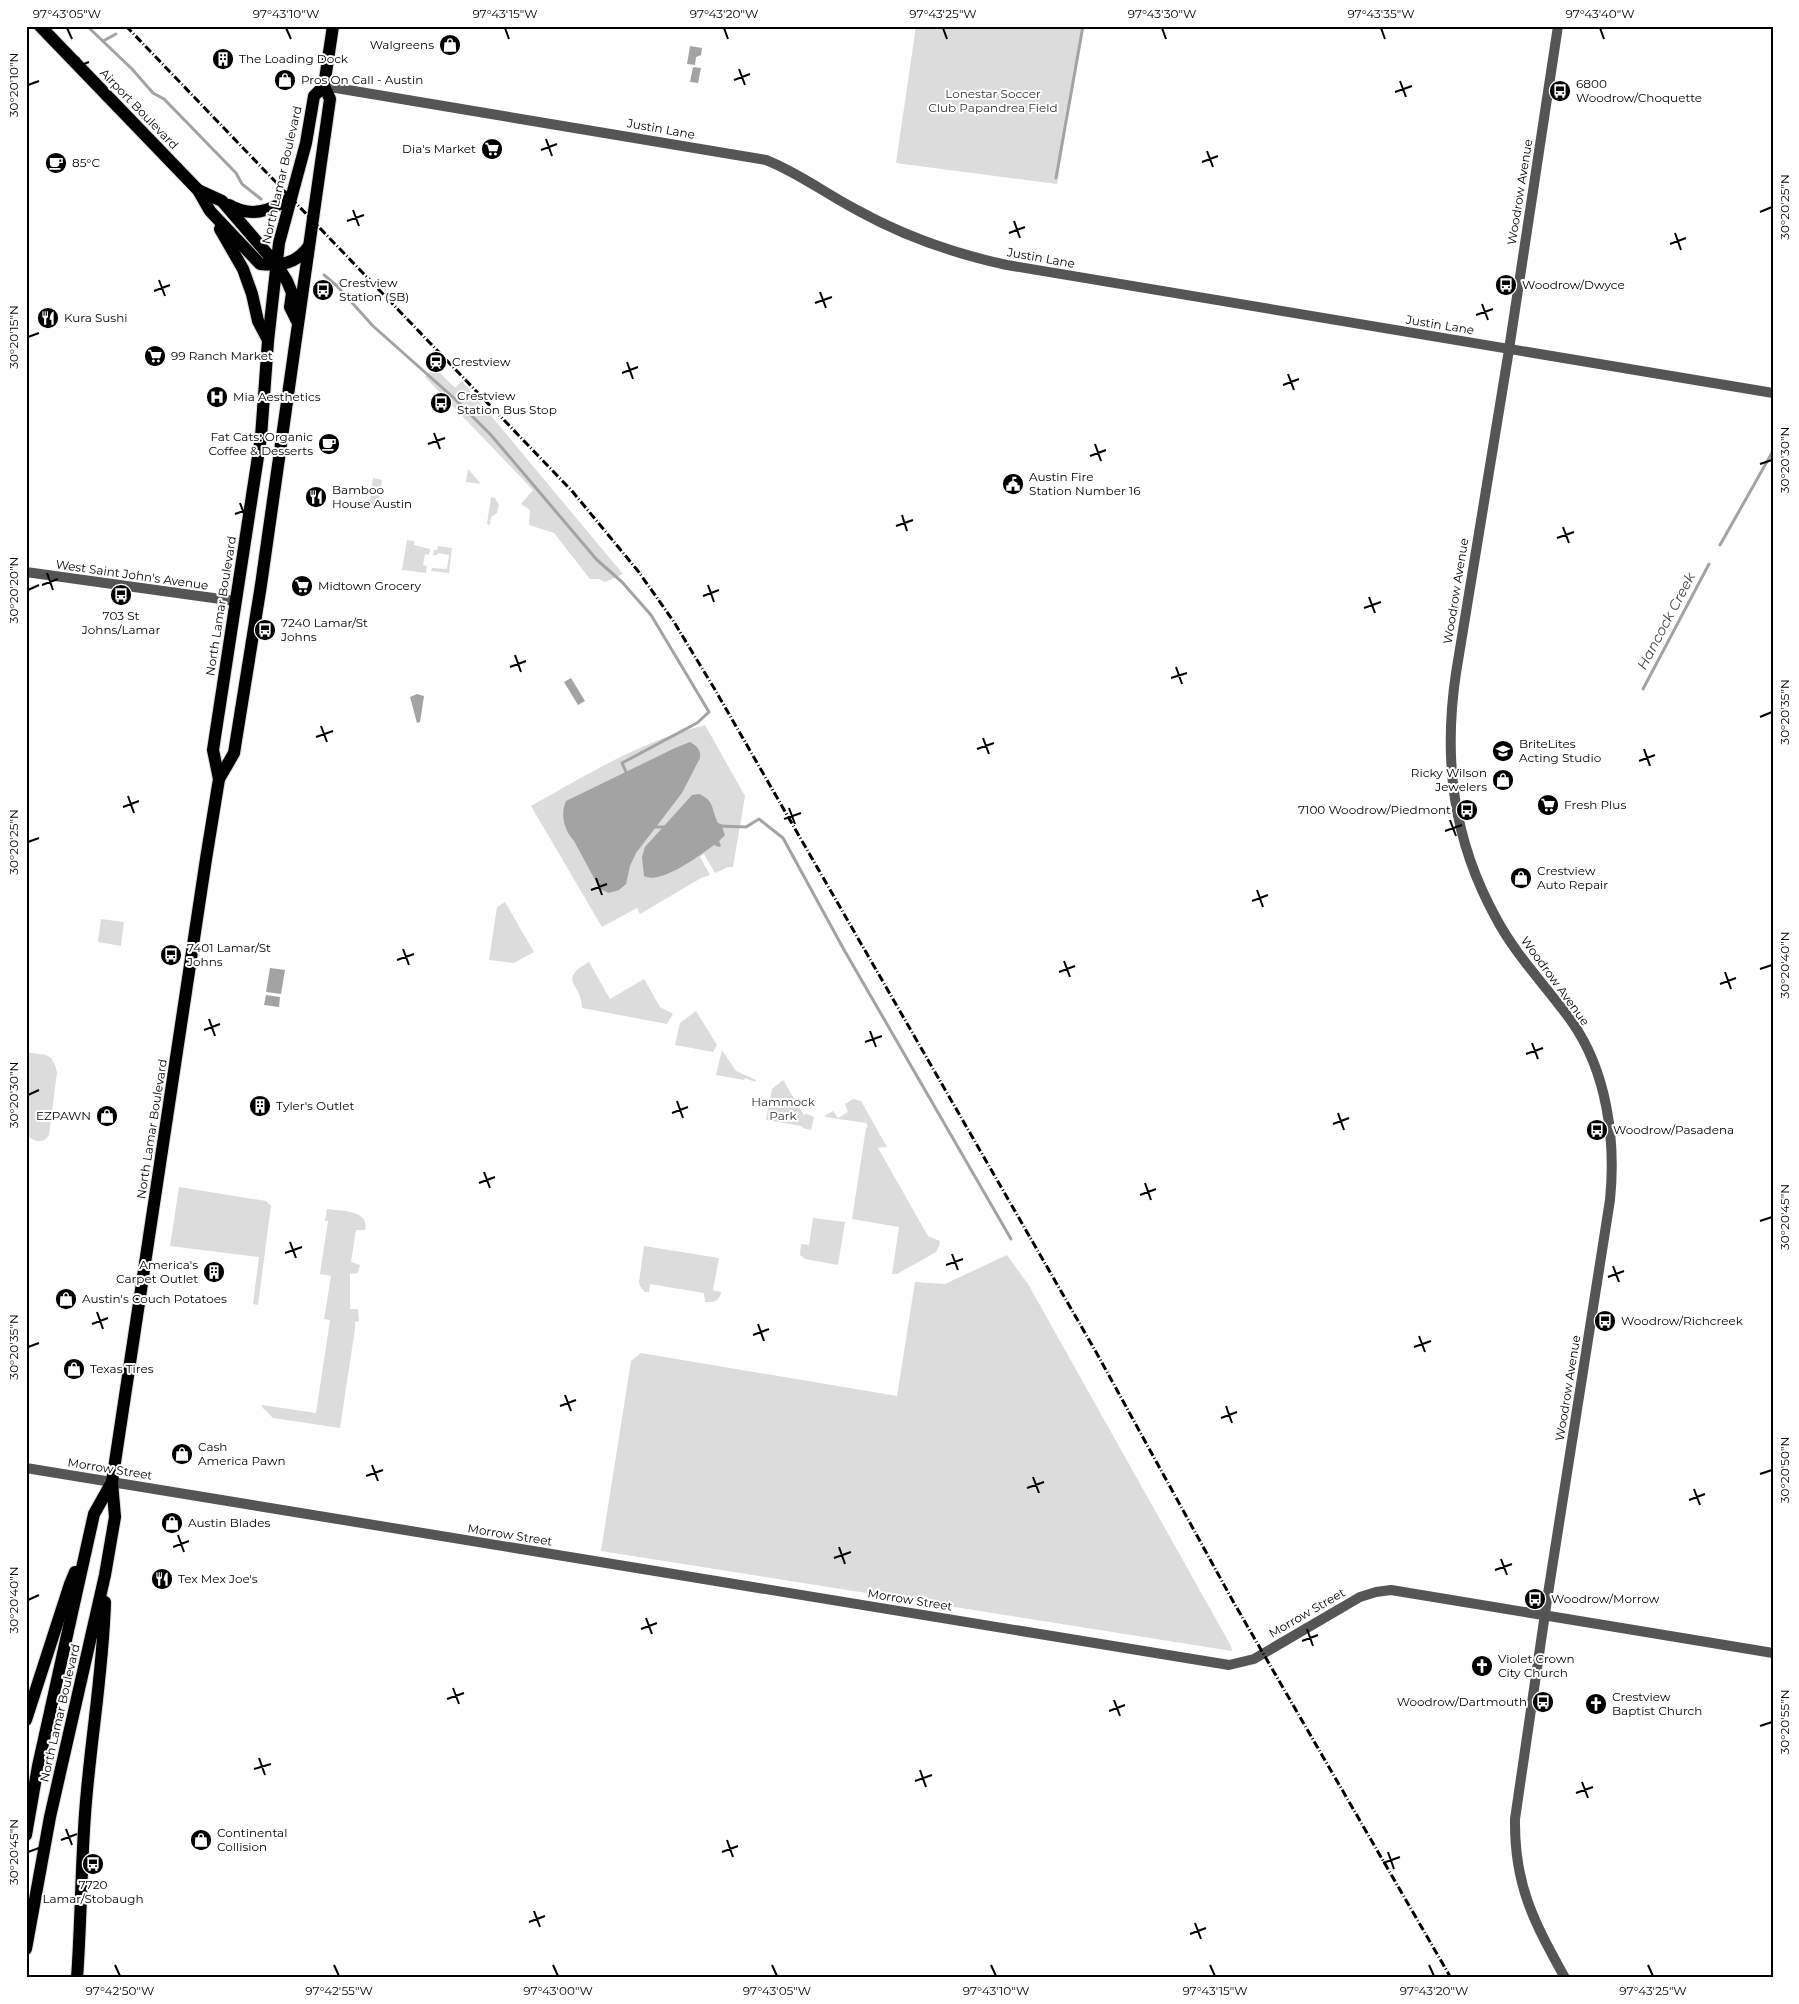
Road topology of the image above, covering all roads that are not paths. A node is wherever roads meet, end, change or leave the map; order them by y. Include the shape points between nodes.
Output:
1 (40, 26) edge
2 (333, 26) edge
3 (1558, 26) edge
4 (324, 86) junction
5 (198, 190) junction
6 (290, 198) junction
7 (222, 201) junction
8 (210, 211) junction
9 (310, 245) junction
10 (277, 265) junction
11 (298, 323) junction
12 (268, 341) junction
13 (1509, 349) junction
14 (1773, 394) edge
15 (26, 572) edge
16 (235, 601) junction
17 (219, 779) junction
18 (26, 1468) edge
19 (112, 1482) junction
20 (86, 1550) junction
21 (105, 1574) junction
22 (1545, 1615) junction
23 (1773, 1653) edge
24 (26, 1720) edge
25 (26, 1835) edge
26 (26, 1949) edge
27 (77, 1978) edge
28 (1566, 1978) edge

1 - 5 main road, Airport Boulevard
2 - 4 main road, North Lamar Boulevard
3 - 13 street, Woodrow Avenue
4 - 6 main road, North Lamar Boulevard via 314,96 306,143
4 - 9 main road, North Lamar Boulevard via 330,99
4 - 13 street, Justin Lane via 766,160 790,169 843,202 894,228 945,249 998,263
5 - 7 main road, Airport Boulevard
5 - 8 main road, Airport Boulevard
6 - 7 main road via 270,210 255,213 236,210
6 - 10 main road, North Lamar Boulevard
7 - 10 main road, Airport Boulevard
8 - 10 main road, Airport Boulevard via 260,264
8 - 12 main road via 243,269 258,320
9 - 10 main road via 299,258
9 - 11 main road, North Lamar Boulevard
10 - 11 main road via 292,293 290,307
10 - 12 main road, North Lamar Boulevard
11 - 17 main road, North Lamar Boulevard via 234,753
12 - 16 main road, North Lamar Boulevard via 261,437
13 - 14 street, Justin Lane
13 - 22 street, Woodrow Avenue via 1452,699 1449,748 1454,797 1466,850 1496,918 1573,1024 1591,1060 1607,1114 1612,1154 1610,1200
15 - 16 street, West Saint John's Avenue
16 - 17 main road, North Lamar Boulevard via 213,750
17 - 19 main road, North Lamar Boulevard
18 - 19 street, Morrow Street
19 - 20 main road, North Lamar Boulevard via 94,1514
19 - 21 main road, North Lamar Boulevard via 115,1517
19 - 22 street, Morrow Street via 1229,1665 1254,1659 1346,1604 1384,1590
20 - 24 main road via 70,1584
20 - 25 main road, North Lamar Boulevard
21 - 26 main road, North Lamar Boulevard via 50,1817
21 - 27 main road via 104,1634 85,1814
22 - 23 street, Morrow Street
22 - 28 street, Woodrow Avenue via 1515,1837 1518,1872 1527,1903 1540,1934

